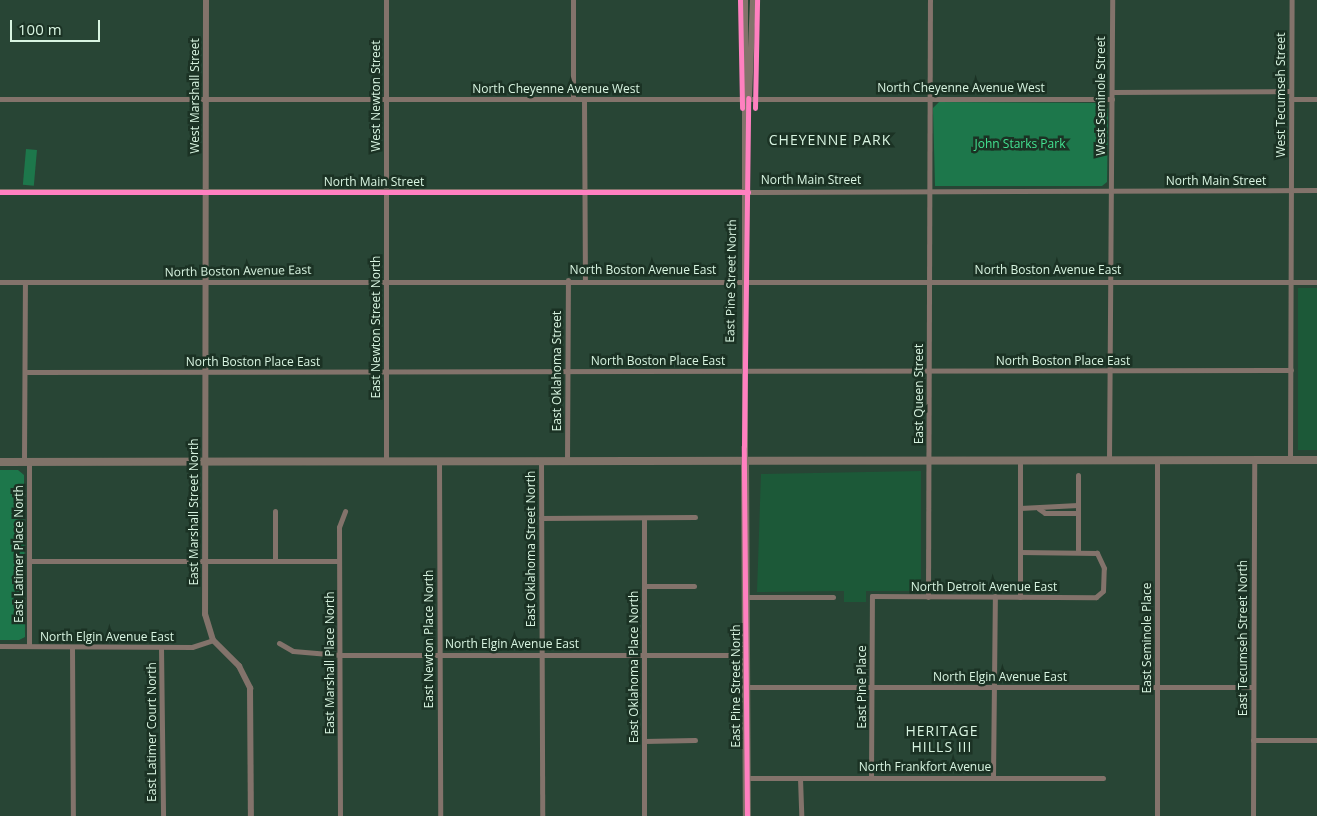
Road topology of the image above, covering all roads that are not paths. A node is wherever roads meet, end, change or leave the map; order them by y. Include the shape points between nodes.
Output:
1 (206, 0) edge
2 (386, 0) edge
3 (573, 0) edge
4 (745, 0) edge
5 (753, 0) edge
6 (930, 0) edge
7 (1112, 0) edge
8 (1292, 0) edge
9 (1291, 91) junction
10 (1112, 92) junction
11 (573, 98) junction
12 (584, 98) junction
13 (748, 98) junction
14 (929, 98) junction
15 (1112, 98) junction
16 (0, 99) edge
17 (206, 99) junction
18 (386, 99) junction
19 (1291, 99) junction
20 (1317, 99) edge
21 (1317, 190) edge
22 (929, 191) junction
23 (1291, 191) junction
24 (0, 192) edge
25 (206, 192) junction
26 (386, 192) junction
27 (585, 192) junction
28 (748, 192) junction
29 (1110, 192) junction
30 (386, 280) junction
31 (568, 280) junction
32 (585, 280) junction
33 (748, 280) junction
34 (929, 280) junction
35 (1110, 280) junction
36 (205, 281) junction
37 (0, 282) edge
38 (26, 282) junction
39 (1291, 282) junction
40 (1317, 282) edge
41 (1290, 370) junction
42 (386, 371) junction
43 (567, 371) junction
44 (746, 371) junction
45 (929, 371) junction
46 (1110, 371) junction
47 (25, 372) junction
48 (205, 372) junction
49 (745, 460) junction
50 (1109, 460) junction
51 (1157, 460) junction
52 (1254, 460) junction
53 (1290, 460) junction
54 (1317, 460) edge
55 (27, 461) junction
56 (205, 461) junction
57 (567, 461) junction
58 (928, 461) junction
59 (1020, 461) junction
60 (0, 462) edge
61 (386, 462) junction
62 (439, 462) junction
63 (541, 462) junction
64 (1078, 476) dead end
65 (1078, 505) junction
66 (1020, 508) junction
67 (1039, 509) junction
68 (274, 511) dead end
69 (345, 511) dead end
70 (1078, 513) junction
71 (695, 517) dead end
72 (541, 518) junction
73 (644, 518) junction
74 (1078, 551) junction
75 (1020, 552) junction
76 (29, 561) junction
77 (206, 561) junction
78 (275, 561) junction
79 (340, 561) junction
80 (644, 586) junction
81 (694, 586) dead end
82 (872, 596) joint
83 (995, 596) junction
84 (747, 597) junction
85 (833, 597) dead end
86 (928, 597) junction
87 (1020, 597) junction
88 (213, 640) junction
89 (279, 643) dead end
90 (0, 646) edge
91 (29, 646) junction
92 (72, 647) junction
93 (161, 647) junction
94 (439, 654) junction
95 (542, 654) junction
96 (340, 655) junction
97 (644, 655) junction
98 (747, 655) junction
99 (872, 687) junction
100 (1157, 687) junction
101 (1253, 687) junction
102 (747, 688) junction
103 (994, 688) junction
104 (695, 740) dead end
105 (1253, 740) junction
106 (1317, 740) edge
107 (644, 741) junction
108 (871, 777) junction
109 (993, 777) junction
110 (748, 778) junction
111 (800, 778) junction
112 (1103, 778) dead end
113 (73, 816) edge
114 (163, 816) edge
115 (251, 816) edge
116 (340, 816) edge
117 (440, 816) edge
118 (542, 816) edge
119 (644, 816) edge
120 (747, 816) edge
121 (801, 816) edge
122 (1157, 816) edge
123 (1253, 816) edge

1 - 17 street, West Marshall Street
2 - 18 street, West Newton Street
3 - 11 street
4 - 13 street, East Pine Street North
5 - 13 street, East Pine Street North
6 - 14 street, East Queen Street
7 - 10 street, West Seminole Street
8 - 9 street, West Tecumseh Street
9 - 10 street
9 - 19 street, West Tecumseh Street
10 - 15 street, West Seminole Street
11 - 12 street, North Cheyenne Avenue West
11 - 18 street, North Cheyenne Avenue West
12 - 13 street, North Cheyenne Avenue West
12 - 27 street
13 - 14 street, North Cheyenne Avenue West
13 - 28 street, East Pine Street North
14 - 15 street, North Cheyenne Avenue West
14 - 22 street, East Queen Street
15 - 29 street, West Seminole Street
16 - 17 street, North Cheyenne Avenue West
17 - 18 street, North Cheyenne Avenue West
17 - 25 street, West Marshall Street
18 - 26 street, West Newton Street
19 - 20 street
19 - 23 street, West Tecumseh Street
21 - 23 street, North Main Street
22 - 28 street, North Main Street
22 - 29 street, North Main Street
22 - 34 street, East Queen Street
23 - 29 street, North Main Street
23 - 39 street
24 - 25 street, North Main Street
25 - 26 street, North Main Street
25 - 36 street, East Marshall Street North
26 - 27 street, North Main Street
26 - 30 street, East Newton Street North
27 - 28 street, North Main Street
27 - 32 street
28 - 33 street, East Pine Street North
29 - 35 street, West Seminole Street
30 - 31 street, North Boston Avenue East
30 - 36 street, North Boston Avenue East
30 - 42 street, East Newton Street North
31 - 32 street, North Boston Avenue East
31 - 43 street, East Oklahoma Street
32 - 33 street, North Boston Avenue East
33 - 34 street, North Boston Avenue East
33 - 44 street, East Pine Street North
34 - 35 street, North Boston Avenue East
34 - 45 street, East Queen Street
35 - 39 street, North Boston Avenue East
35 - 46 street, West Seminole Street
36 - 38 street, North Boston Avenue East
36 - 48 street, East Marshall Street North
37 - 38 street, North Boston Avenue East
38 - 47 street, East Latimer Place North
39 - 40 street, North Boston Avenue East
39 - 41 street
41 - 46 street, North Boston Place East
41 - 53 street
42 - 43 street, North Boston Place East
42 - 48 street, North Boston Place East
42 - 61 street, East Newton Street North
43 - 44 street, North Boston Place East
43 - 57 street, East Oklahoma Street
44 - 45 street, North Boston Place East
44 - 49 street, East Pine Street North
45 - 46 street, North Boston Place East
45 - 58 street, East Queen Street
46 - 50 street, West Seminole Street
47 - 48 street, North Boston Place East
47 - 55 street, East Latimer Place North
48 - 56 street, East Marshall Street North
49 - 57 main road
49 - 58 main road
49 - 84 main road, East Pine Street North
50 - 51 main road
50 - 59 main road
51 - 52 main road
51 - 100 street, East Seminole Place
52 - 53 main road
52 - 101 street, East Tecumseh Street North
53 - 54 main road
55 - 56 main road
55 - 60 main road
55 - 76 street, East Latimer Place North
56 - 61 main road
56 - 77 street, East Marshall Street North
57 - 63 main road
58 - 59 main road
58 - 86 street, East Queen Street
59 - 66 street
61 - 62 main road
62 - 63 main road
62 - 94 street, East Newton Place North
63 - 72 street, East Oklahoma Street North
64 - 65 street
65 - 67 street
65 - 70 street
66 - 67 street
66 - 75 street
67 - 70 street via 1044,513
68 - 78 street
69 - 79 street, East Marshall Place North via 339,527
70 - 74 street
71 - 73 street
72 - 73 street
72 - 95 street, East Oklahoma Street North
73 - 80 street, East Oklahoma Place North
74 - 75 street
74 - 87 street, North Detroit Avenue East via 1097,553 1103,562 1105,582 1096,597
75 - 87 street
76 - 77 street
76 - 91 street, East Latimer Place North
77 - 78 street
77 - 88 street, East Marshall Street North via 206,620
78 - 79 street
79 - 96 street, East Marshall Place North
80 - 81 street
80 - 97 street, East Oklahoma Place North
82 - 86 street, North Detroit Avenue East
82 - 99 street, East Pine Place
83 - 86 street, North Detroit Avenue East
83 - 87 street, North Detroit Avenue East
83 - 103 street
84 - 85 street
84 - 98 main road, East Pine Street North
88 - 93 street, North Elgin Avenue East via 192,647
88 - 115 street, East Marshall Street North via 239,666 250,688
89 - 96 street, North Elgin Avenue East via 293,651
90 - 91 street, North Elgin Avenue East
91 - 92 street, North Elgin Avenue East
92 - 93 street, North Elgin Avenue East
92 - 113 street
93 - 114 street, East Latimer Court North
94 - 95 street, North Elgin Avenue East
94 - 96 street, North Elgin Avenue East
94 - 117 street, East Newton Place North
95 - 97 street, North Elgin Avenue East
95 - 118 street, East Oklahoma Street North
96 - 116 street, East Marshall Place North
97 - 98 street, North Elgin Avenue East
97 - 107 street, East Oklahoma Place North
98 - 102 main road, East Pine Street North
99 - 102 street, North Elgin Avenue East
99 - 103 street, North Elgin Avenue East
99 - 108 street, East Pine Place
100 - 101 street, North Elgin Avenue East
100 - 103 street, North Elgin Avenue East
100 - 122 street, East Seminole Place
101 - 105 street, East Tecumseh Street North
102 - 110 main road, East Pine Street North
103 - 109 street
104 - 107 street
105 - 106 street
105 - 123 street, East Tecumseh Street North
107 - 119 street, East Oklahoma Place North
108 - 109 street, North Frankfort Avenue
108 - 111 street, North Frankfort Avenue
109 - 112 street, North Frankfort Avenue
110 - 111 street, North Frankfort Avenue
110 - 120 main road, East Pine Street North
111 - 121 street

